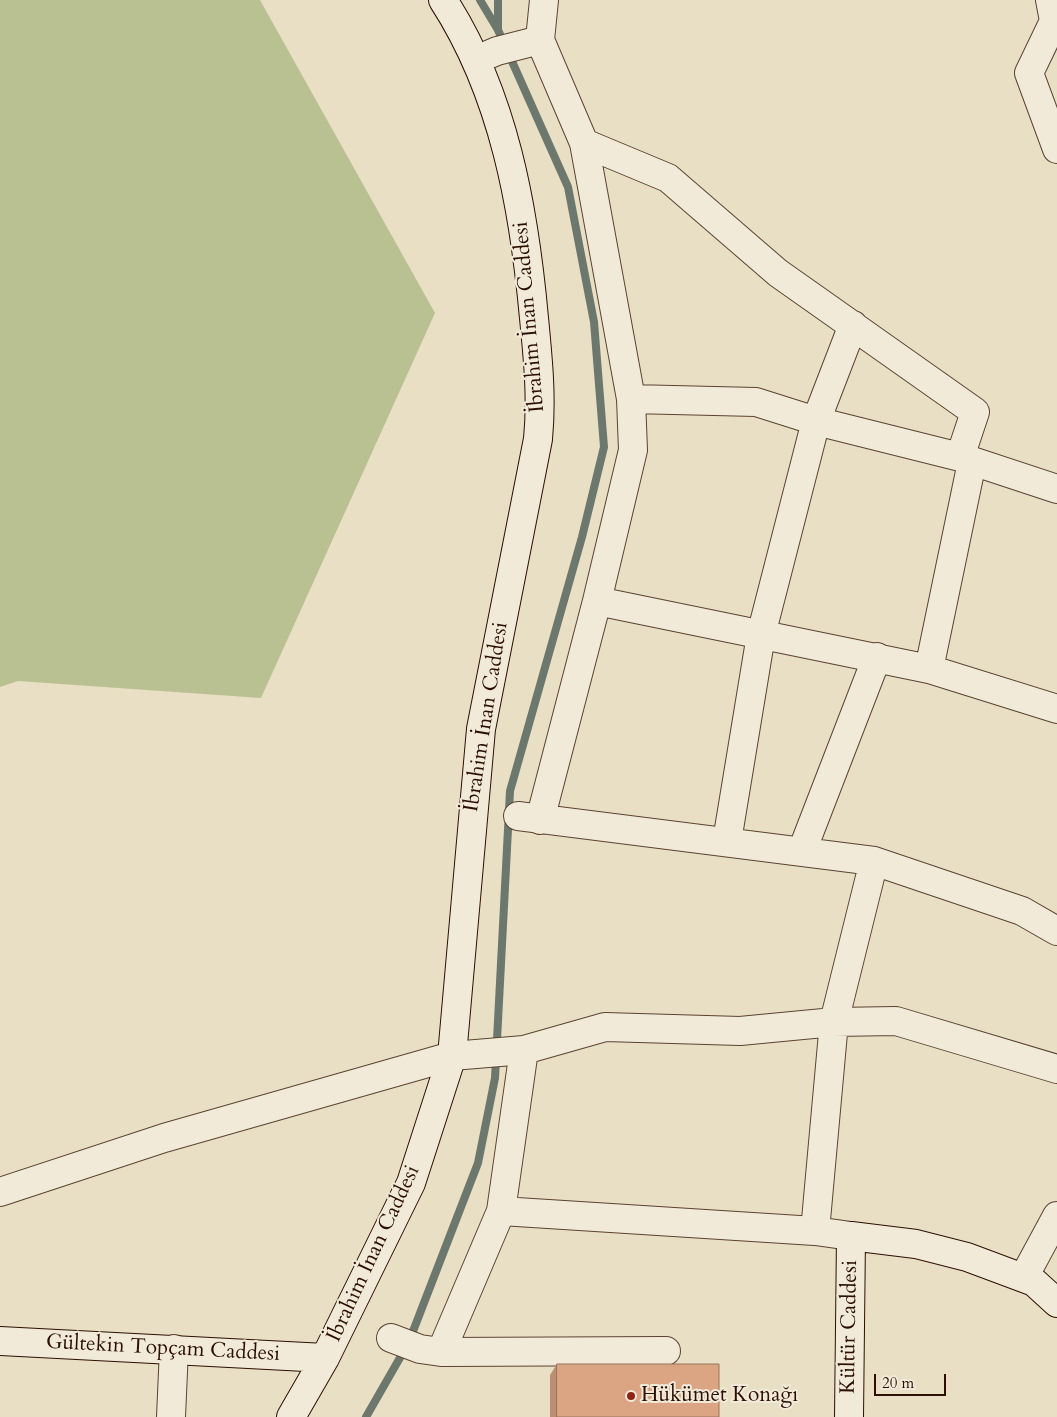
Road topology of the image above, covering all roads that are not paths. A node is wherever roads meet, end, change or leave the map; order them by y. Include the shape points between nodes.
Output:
1 (443, 0) edge
2 (544, 0) edge
3 (1050, 0) edge
4 (533, 43) junction
5 (487, 55) junction
6 (584, 143) junction
7 (1057, 149) edge
8 (853, 325) junction
9 (631, 399) junction
10 (816, 421) junction
11 (966, 459) junction
12 (1057, 489) edge
13 (597, 601) junction
14 (760, 635) junction
15 (877, 658) junction
16 (929, 669) junction
17 (1057, 708) edge
18 (727, 841) junction
19 (802, 851) junction
20 (874, 861) junction
21 (1057, 931) edge
22 (834, 1022) junction
23 (517, 1051) junction
24 (452, 1056) junction
25 (1057, 1069) edge
26 (0, 1192) edge
27 (501, 1211) junction
28 (1057, 1216) edge
29 (815, 1232) junction
30 (851, 1236) junction
31 (1024, 1277) junction
32 (1057, 1303) edge
33 (391, 1338) dead end
34 (0, 1341) edge
35 (174, 1349) junction
36 (430, 1350) junction
37 (666, 1351) dead end
38 (325, 1358) junction
39 (171, 1417) edge
40 (291, 1417) edge
41 (849, 1417) edge

1 - 5 street, İbrahim İnan Caddesi
2 - 4 street
3 - 7 street via 1054,21 1029,73
4 - 5 street
4 - 6 street
5 - 24 street, İbrahim İnan Caddesi via 494,106 522,222 541,411 481,729
6 - 8 street via 668,178 778,273
6 - 9 street
8 - 10 street
8 - 11 street via 975,412
9 - 10 street via 756,402
9 - 13 street via 633,450
10 - 11 street
10 - 14 street
11 - 12 street
11 - 16 street
13 - 14 street
13 - 18 street via 529,818
14 - 15 street
14 - 18 street
15 - 16 street
15 - 19 street
16 - 17 street
18 - 19 street
19 - 20 street
20 - 21 street via 1022,911
20 - 22 street
22 - 23 street via 740,1031 605,1026
22 - 25 street via 896,1021
22 - 29 street
23 - 24 street
23 - 27 street
24 - 26 street via 164,1138
24 - 38 street, İbrahim İnan Caddesi via 410,1183
27 - 29 street
27 - 36 street
28 - 31 street
29 - 30 street
30 - 31 street via 916,1244 968,1257
30 - 41 street, Kültür Caddesi
31 - 32 street
33 - 36 street
34 - 35 street, Gültekin Topçam Caddesi
35 - 38 street, Gültekin Topçam Caddesi
35 - 39 street
36 - 37 street
38 - 40 street, İbrahim İnan Caddesi

